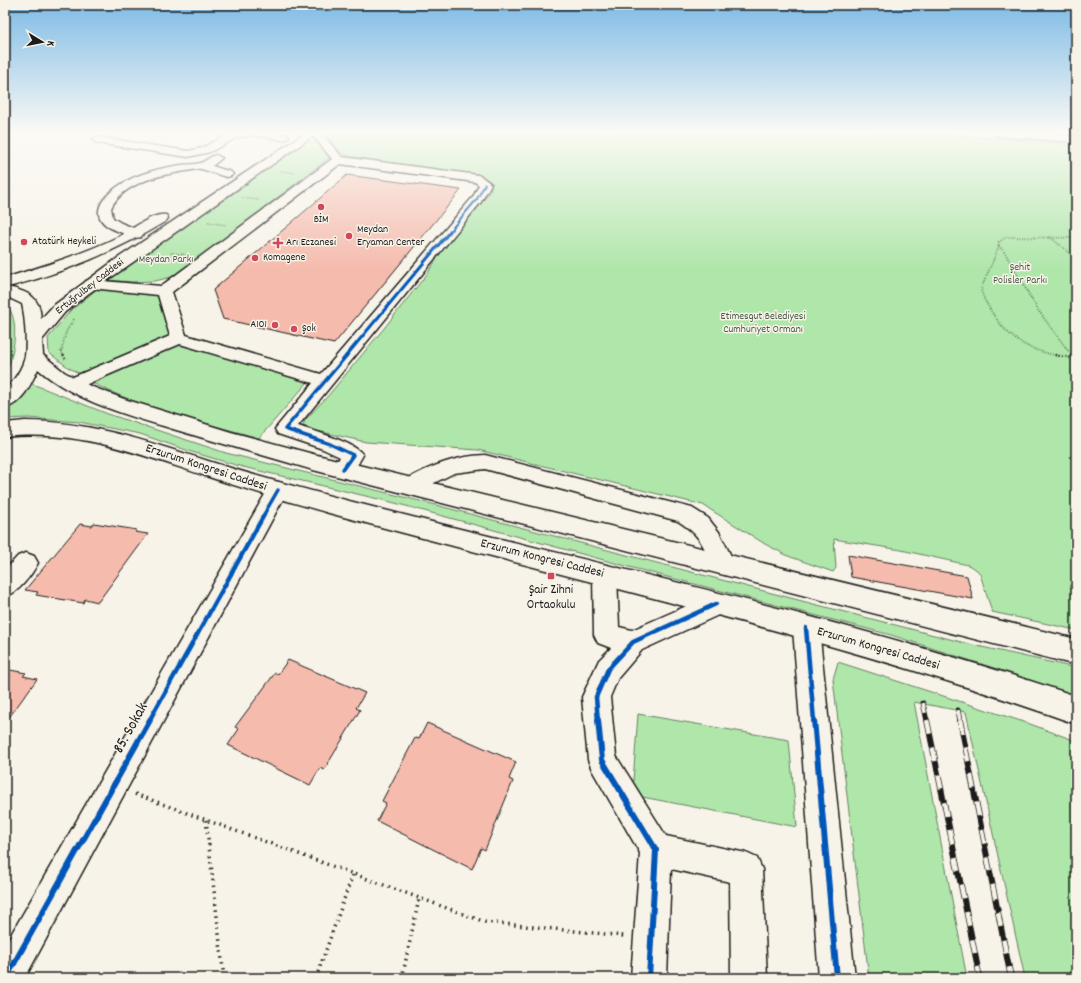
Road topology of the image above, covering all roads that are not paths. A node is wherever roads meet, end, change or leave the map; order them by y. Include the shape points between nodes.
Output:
1 (145, 179) edge
2 (221, 179) edge
3 (244, 179) edge
4 (313, 179) edge
5 (477, 179) edge
6 (215, 183) dead end
7 (170, 212) dead end
8 (136, 234) junction
9 (5, 283) edge
10 (91, 284) junction
11 (5, 291) edge
12 (164, 291) junction
13 (179, 338) junction
14 (34, 349) junction
15 (326, 381) junction
16 (72, 384) junction
17 (5, 402) edge
18 (5, 430) edge
19 (343, 469) junction
20 (412, 486) junction
21 (278, 490) junction
22 (26, 563) dead end
23 (723, 564) junction
24 (606, 575) junction
25 (5, 587) edge
26 (716, 604) junction
27 (806, 628) junction
28 (633, 642) junction
29 (1076, 652) edge
30 (1076, 710) edge
31 (656, 850) junction
32 (6, 978) edge
33 (648, 978) edge
34 (750, 978) edge
35 (837, 978) edge

1 - 8 street via 113,197 105,209 105,217 111,224
2 - 6 main road
3 - 10 main road, Ertuğrulbey Caddesi
4 - 12 street
5 - 15 street via 484,184 477,199
7 - 8 main road, Ertuğrulbey Caddesi
8 - 9 main road, Ertuğrulbey Caddesi via 69,263
10 - 12 street
10 - 14 main road, Ertuğrulbey Caddesi via 59,309
11 - 14 main road via 29,301 34,316
12 - 13 street
13 - 15 street
13 - 16 street
14 - 16 main road via 57,376
14 - 17 main road via 22,384
15 - 19 street via 285,429 330,444 353,455
16 - 19 main road via 156,418
18 - 21 main road, Erzurum Kongresi Caddesi via 22,427 83,432 124,442
19 - 20 main road
20 - 23 main road
20 - 23 street via 445,468 465,462 485,462 684,514 700,524
21 - 24 main road, Erzurum Kongresi Caddesi
21 - 32 street, 85. Sokak
22 - 25 street
23 - 29 main road
24 - 26 main road, Erzurum Kongresi Caddesi
24 - 28 street via 607,635
26 - 27 main road, Erzurum Kongresi Caddesi
26 - 28 street
27 - 30 main road, Erzurum Kongresi Caddesi via 967,674
27 - 35 street
28 - 31 street via 608,668 596,697 602,760
31 - 33 street
31 - 34 street via 746,869

